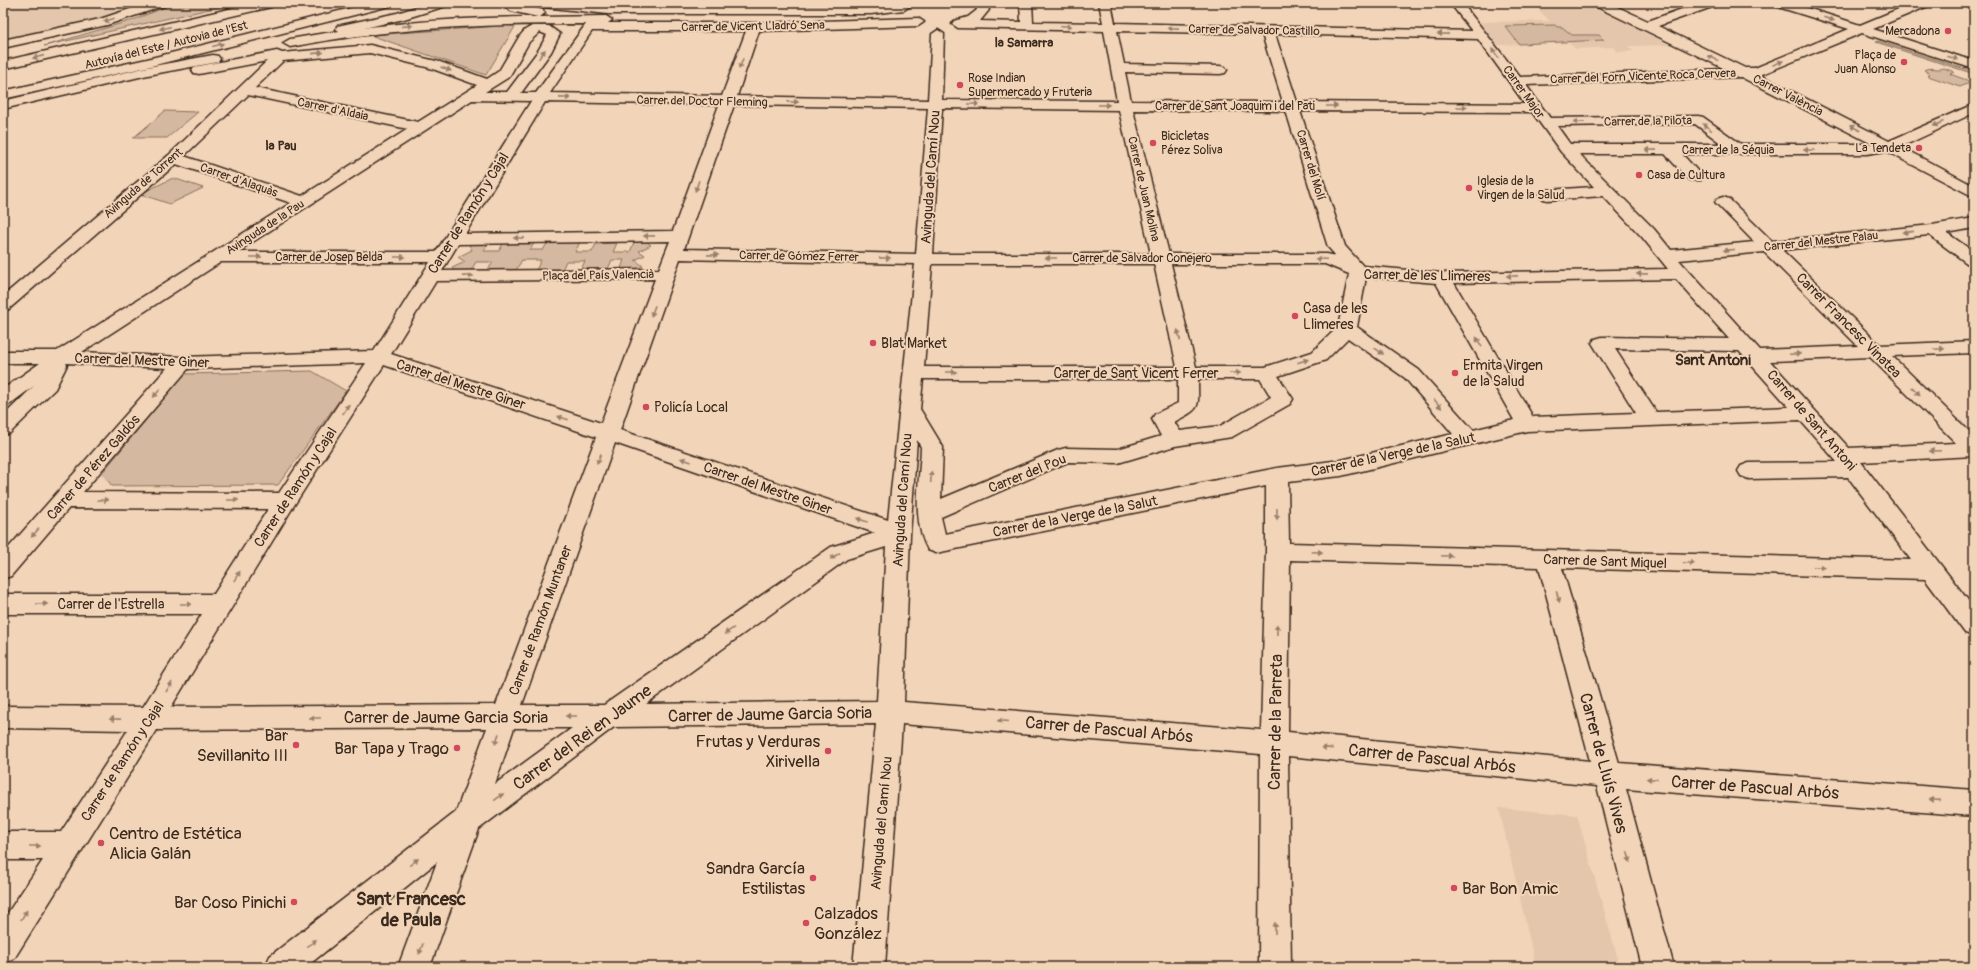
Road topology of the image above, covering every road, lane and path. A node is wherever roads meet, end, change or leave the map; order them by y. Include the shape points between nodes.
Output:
1 (160, 3) edge
2 (271, 3) edge
3 (386, 3) edge
4 (442, 3) edge
5 (508, 3) edge
6 (543, 3) edge
7 (769, 3) edge
8 (1026, 3) edge
9 (1105, 3) edge
10 (1456, 3) edge
11 (1599, 3) edge
12 (1711, 3) edge
13 (1779, 3) edge
14 (1924, 3) edge
15 (982, 7) edge
16 (906, 8) edge
17 (711, 10) junction
18 (658, 18) junction
19 (259, 22) dead end
20 (918, 22) junction
21 (955, 24) junction
22 (1027, 24) junction
23 (1648, 26) junction
24 (588, 27) joint
25 (754, 27) junction
26 (1110, 27) junction
27 (934, 29) junction
28 (1861, 29) junction
29 (1267, 30) junction
30 (1482, 35) junction
31 (3, 44) edge
32 (279, 57) junction
33 (1974, 64) edge
34 (3, 65) edge
35 (1118, 68) junction
36 (199, 70) dead end
37 (1220, 70) dead end
38 (148, 71) junction
39 (1743, 72) junction
40 (1516, 82) junction
41 (3, 84) edge
42 (488, 84) junction
43 (244, 90) junction
44 (3, 95) edge
45 (470, 96) junction
46 (511, 97) junction
47 (540, 98) junction
48 (727, 101) junction
49 (935, 104) junction
50 (3, 105) edge
51 (1125, 105) junction
52 (1293, 106) junction
53 (1535, 108) junction
54 (1973, 109) edge
55 (1547, 122) junction
56 (421, 127) junction
57 (1890, 146) junction
58 (1566, 149) junction
59 (1670, 150) junction
60 (1739, 150) junction
61 (174, 158) junction
62 (1695, 176) dead end
63 (1606, 191) junction
64 (1974, 192) edge
65 (1547, 195) dead end
66 (304, 202) junction
67 (1724, 202) dead end
68 (1974, 223) edge
69 (1932, 230) junction
70 (680, 236) junction
71 (1768, 246) junction
72 (447, 248) junction
73 (1667, 256) junction
74 (217, 257) junction
75 (1160, 258) junction
76 (924, 259) junction
77 (1974, 260) edge
78 (670, 264) junction
79 (1358, 271) junction
80 (1681, 274) junction
81 (429, 276) junction
82 (1442, 278) junction
83 (3, 306) edge
84 (1347, 329) junction
85 (1974, 347) edge
86 (1751, 350) junction
87 (1875, 351) junction
88 (3, 357) edge
89 (61, 357) junction
90 (380, 357) junction
91 (182, 364) junction
92 (912, 372) junction
93 (1188, 373) junction
94 (1266, 373) junction
95 (3, 399) edge
96 (909, 407) junction
97 (1806, 413) junction
98 (1650, 420) junction
99 (1527, 424) junction
100 (3, 428) edge
101 (608, 433) junction
102 (1468, 438) junction
103 (1174, 439) junction
104 (1974, 449) edge
105 (1849, 462) junction
106 (1749, 471) dead end
107 (1277, 476) junction
108 (64, 500) junction
109 (285, 501) junction
110 (929, 513) junction
111 (898, 534) junction
112 (1278, 551) junction
113 (1548, 559) junction
114 (3, 570) edge
115 (1932, 570) junction
116 (3, 604) edge
117 (220, 604) junction
118 (1972, 623) edge
119 (890, 712) junction
120 (505, 716) junction
121 (609, 716) junction
122 (3, 718) edge
123 (150, 719) junction
124 (1274, 743) junction
125 (1608, 775) junction
126 (1974, 803) edge
127 (468, 820) junction
128 (3, 846) edge
129 (68, 846) junction
130 (3, 948) edge
131 (281, 967) edge
132 (414, 967) edge
133 (869, 967) edge
134 (1275, 967) edge
135 (1658, 967) edge

1 -> 31 main road via 103,22
2 -> 34 main road, Autovía del Este / Autovia de l'Est
44 -> 3 main road via 147,63
4 - 38 main road via 400,16
5 - 18 main road via 519,9 542,14
6 - 17 main road via 595,10
7 - 17 main road via 746,8
8 - 22 main road
9 - 26 main road, Carrer de Juan Molina
10 - 30 main road, Carrer Major
11 - 23 main road, Carrer València
12 - 23 main road
13 -> 28 main road
14 - 28 main road, Carrer del Forn Vicente Roca Cervera
15 - 21 main road via 976,18
15 - 22 main road, Carrer de Salvador Castillo
16 - 17 main road
16 - 18 main road
16 - 20 main road
38 -> 18 main road via 311,39 393,27 500,21
19 - 41 main road, Autovía del Este / Autovia de l'Est
20 - 25 main road, Carrer de Vicent Lladró Sena
20 - 27 main road
21 - 22 main road, Carrer de Salvador Castillo
21 - 27 main road
22 -> 26 main road, Carrer de Salvador Castillo
39 -> 23 main road, Carrer València
24 - 25 main road, Carrer de Vicent Lladró Sena
24 - 47 main road, Carrer de Ramón y Cajal
25 -> 48 main road
29 -> 26 main road, Carrer de Salvador Castillo
26 - 35 main road, Carrer de Juan Molina
27 - 49 main road, Avinguda del Camí Nou
28 -> 33 main road
39 -> 28 main road, Carrer del Forn Vicente Roca Cervera via 1757,72
30 -> 29 main road, Carrer de Salvador Castillo
29 - 52 main road, Carrer del Molí
40 -> 30 main road, Carrer Major
32 - 36 main road via 277,55
32 -> 42 main road via 370,50 435,65
32 - 43 main road, Avinguda de Torrent
35 - 37 main road
35 - 51 main road, Carrer de Juan Molina
38 - 50 main road
39 - 40 main road, Carrer del Forn Vicente Roca Cervera
57 -> 39 main road, Carrer València
40 - 53 main road, Carrer Major
42 - 45 main road, Avinguda de la Pau
46 -> 42 main road, Avinguda de la Pau via 544,52 554,34 551,31 539,29 527,34 504,74
43 - 56 main road, Carrer d'Aldaia
43 - 61 main road, Avinguda de Torrent
45 - 46 main road, Carrer del Doctor Fleming
45 - 56 main road, Avinguda de la Pau
46 - 47 main road, Carrer del Doctor Fleming
47 -> 48 main road, Carrer del Doctor Fleming
47 - 72 main road, Carrer de Ramón y Cajal
48 -> 49 main road, Carrer del Doctor Fleming
48 -> 70 main road
49 -> 51 main road, Carrer de Sant Joaquim i del Pati
49 - 76 main road, Avinguda del Camí Nou
51 - 52 main road, Carrer de Sant Joaquim i del Pati
51 - 75 main road, Carrer de Juan Molina
52 -> 53 main road, Carrer de Sant Joaquim i del Pati
52 - 79 main road, Carrer del Molí via 1337,247
53 - 55 main road, Carrer Major
54 -> 57 main road, Carrer de la Séquia
55 - 58 main road, Carrer Major
60 -> 55 main road, Carrer de la Pilota via 1698,120
56 - 66 main road, Avinguda de la Pau
57 -> 60 main road, Carrer de la Séquia via 1867,149
57 - 64 main road, Carrer València
59 -> 58 main road, Carrer de la Séquia
58 - 63 main road, Carrer Major
59 - 60 main road, Carrer de la Séquia
59 - 62 main road
61 - 66 main road, Carrer d'Alaquàs
61 - 83 main road, Avinguda de Torrent
63 - 65 main road
63 - 73 main road, Carrer de Sant Antoni
66 - 74 main road, Avinguda de la Pau
67 - 71 main road, Carrer Francesc Vinatea
68 - 69 main road, Carrer del Mestre Palau
69 -> 71 main road, Carrer del Mestre Palau
69 - 77 main road
70 -> 72 main road
70 - 78 main road
71 -> 73 main road, Carrer del Mestre Palau
71 - 87 main road, Carrer Francesc Vinatea
74 -> 72 main road, Carrer de Josep Belda
72 - 81 main road, Carrer de Ramón y Cajal
73 - 80 main road, Carrer de Sant Antoni
74 - 89 main road, Avinguda de la Pau
75 -> 76 main road, Carrer de Salvador Conejero
79 -> 75 main road, Carrer de Salvador Conejero via 1327,259
93 -> 75 main road, Carrer de Juan Molina
78 -> 76 main road, Carrer de Gómez Ferrer
76 - 92 main road, Avinguda del Camí Nou
81 -> 78 main road, Plaça del País Valencià
78 -> 101 main road, Carrer de Ramón Muntaner
79 - 82 main road, Carrer de les Llimeres
79 - 84 main road, Carrer de les Llimeres
80 -> 82 main road, Carrer de les Llimeres
80 - 86 main road, Carrer de Sant Antoni
81 - 90 main road, Carrer de Ramón y Cajal
99 -> 82 main road
94 -> 84 main road, Carrer de Sant Vicent Ferrer via 1319,356
84 -> 102 main road via 1412,374
87 -> 85 main road
86 -> 87 main road
86 - 97 main road, Carrer de Sant Antoni
86 - 98 main road via 1602,344
87 -> 104 main road, Carrer Francesc Vinatea
88 - 89 main road, Carrer del Mestre Giner
89 - 91 main road, Carrer del Mestre Giner
89 - 95 main road, Avinguda de la Pau
89 - 100 main road via 48,384
90 - 91 main road, Carrer del Mestre Giner
101 -> 90 main road, Carrer del Mestre Giner
109 -> 90 main road, Carrer de Ramón y Cajal
91 -> 108 main road, Carrer de Pérez Galdós
92 -> 93 main road, Carrer de Sant Vicent Ferrer
92 - 96 main road, Avinguda del Camí Nou
93 -> 94 main road, Carrer de Sant Vicent Ferrer
93 - 103 main road via 1188,406 1162,419
94 - 103 main road, Carrer del Pou via 1283,399 1225,432
110 -> 96 main road via 932,447
96 - 111 main road, Avinguda del Camí Nou
97 - 98 main road, Carrer de la Verge de la Salut
97 - 105 main road, Carrer de Sant Antoni
98 - 99 main road, Carrer de la Verge de la Salut
99 - 102 main road, Carrer de la Verge de la Salut
111 -> 101 main road, Carrer del Mestre Giner
101 -> 120 main road, Carrer de Ramón Muntaner
102 - 107 main road, Carrer de la Verge de la Salut via 1341,468
103 - 110 main road, Carrer del Pou via 1118,456 1066,455
104 -> 105 main road
105 - 106 main road
105 - 115 main road, Carrer de Sant Antoni
107 - 110 main road, Carrer de la Verge de la Salut via 936,544
107 -> 112 main road, Carrer de la Parreta
108 -> 109 main road
108 -> 114 main road, Carrer de Pérez Galdós
117 -> 109 main road, Carrer de Ramón y Cajal
111 - 119 main road, Avinguda del Camí Nou
111 -> 121 main road, Carrer del Rei en Jaume via 839,553
112 -> 113 main road, Carrer de Sant Miquel
124 -> 112 main road, Carrer de la Parreta
113 -> 115 main road, Carrer de Sant Miquel
113 -> 125 main road, Carrer de Lluís Vives
115 - 118 main road, Carrer de Sant Antoni
116 -> 117 main road, Carrer de l'Estrella
123 -> 117 main road, Carrer de Ramón y Cajal
119 - 121 main road, Carrer de Jaume Garcia Soria
124 -> 119 main road, Carrer de Pascual Arbós
119 - 133 main road, Avinguda del Camí Nou
121 -> 120 main road, Carrer de Jaume Garcia Soria
120 -> 123 main road, Carrer de Jaume Garcia Soria
120 -> 127 main road, Carrer de Ramón Muntaner
127 -> 121 main road, Carrer del Rei en Jaume
123 -> 122 main road, Carrer de Jaume Garcia Soria
123 - 129 main road, Carrer de Ramón y Cajal
125 -> 124 main road, Carrer de Pascual Arbós
134 -> 124 main road, Carrer de la Parreta
126 -> 125 main road, Carrer de Pascual Arbós
125 -> 135 main road, Carrer de Lluís Vives
131 -> 127 main road, Carrer del Rei en Jaume
127 -> 132 main road, Carrer de Ramón Muntaner
128 -> 129 main road
130 -> 129 main road, Carrer de Ramón y Cajal

